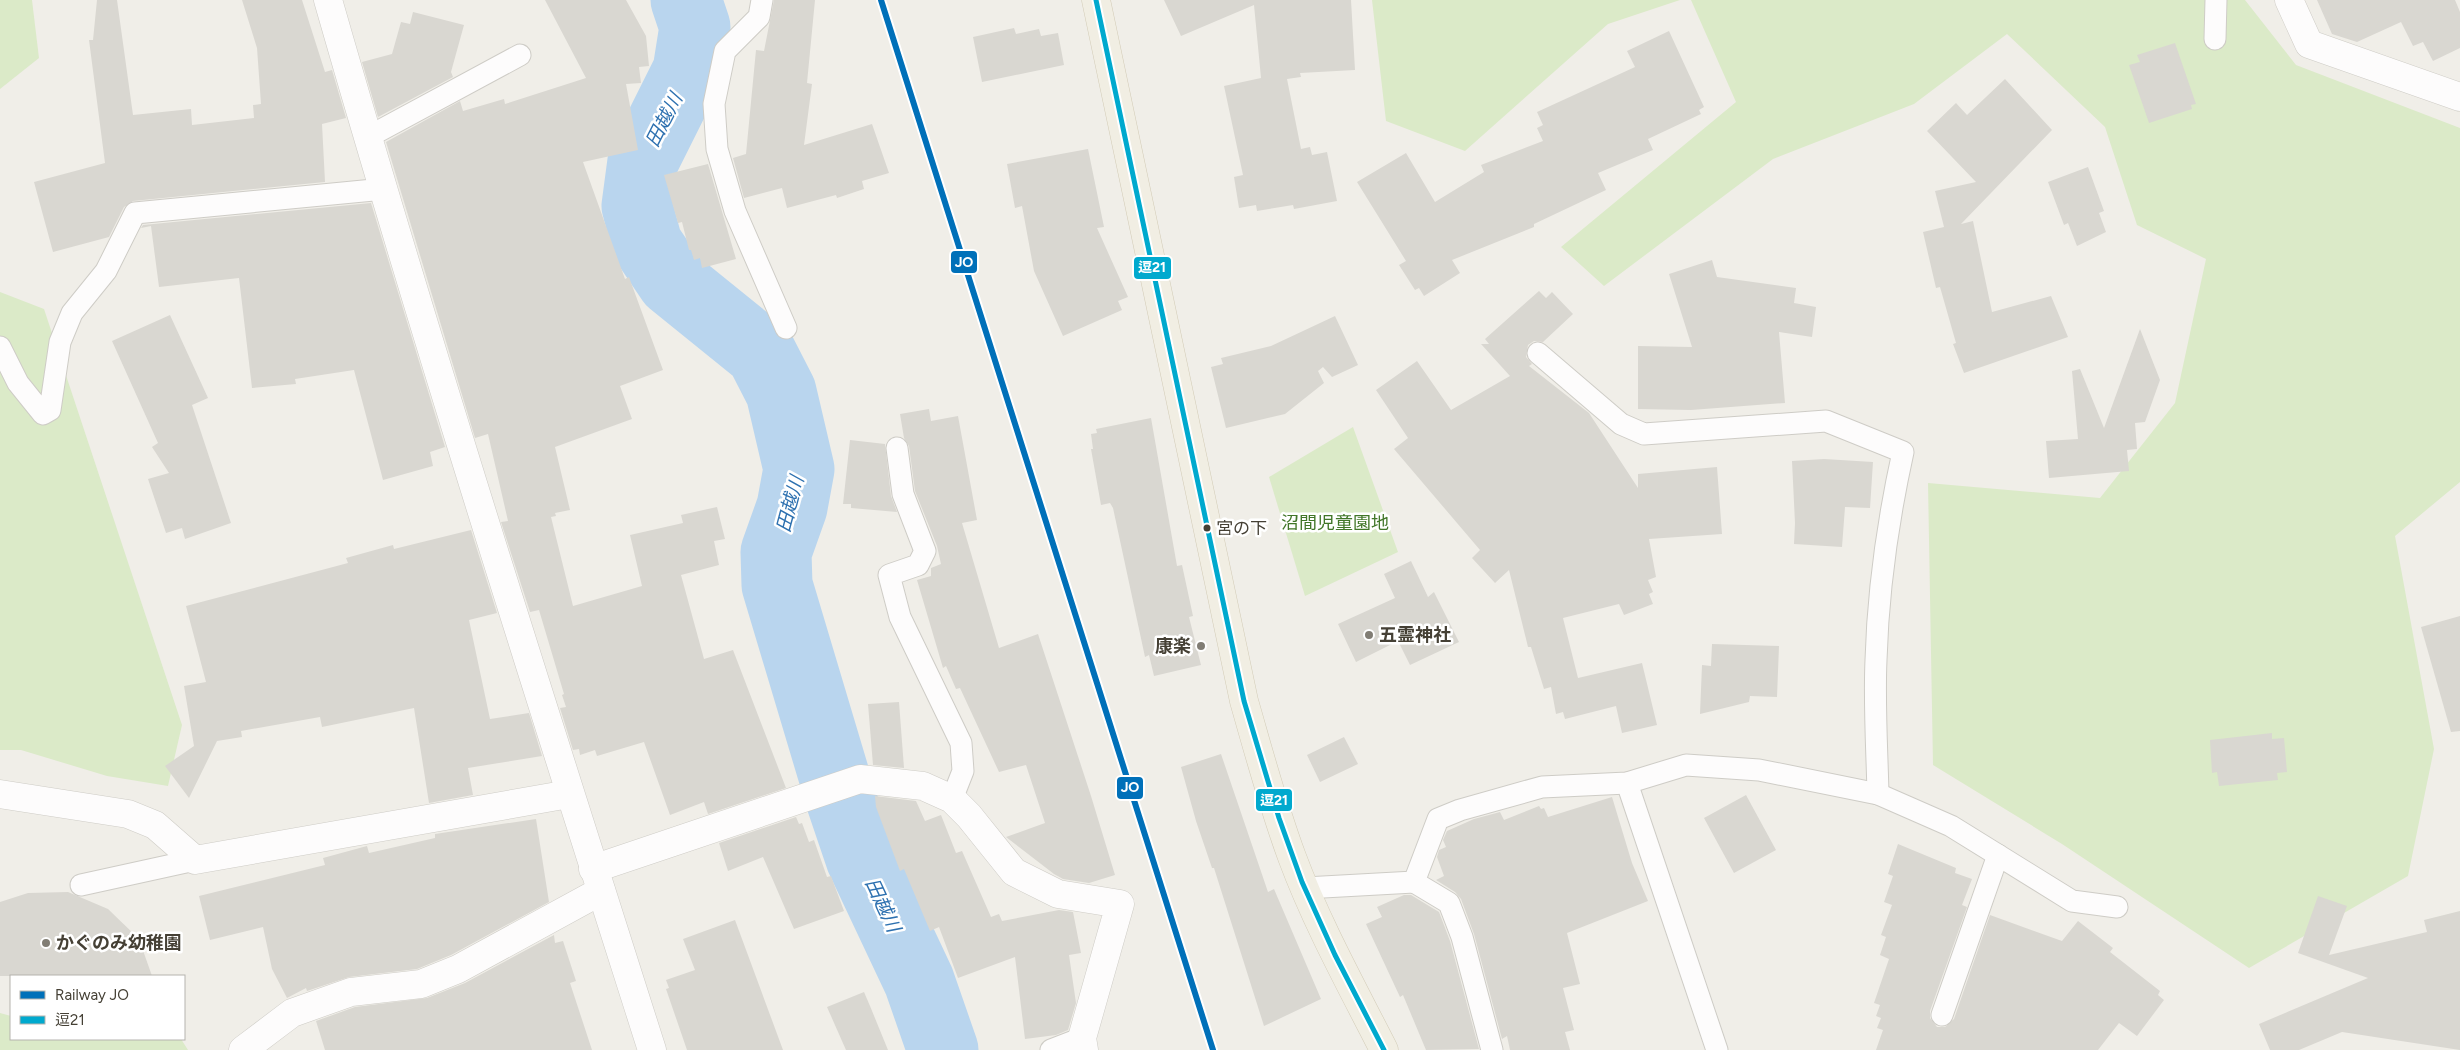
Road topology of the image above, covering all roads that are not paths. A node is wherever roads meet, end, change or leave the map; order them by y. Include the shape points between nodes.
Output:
1 (328, 0) edge
2 (762, 0) edge
3 (1096, 0) edge
4 (2216, 0) edge
5 (2289, 0) edge
6 (2215, 39) dead end
7 (520, 55) dead end
8 (2460, 97) edge
9 (368, 137) junction
10 (384, 189) junction
11 (786, 328) dead end
12 (0, 347) edge
13 (1538, 353) dead end
14 (897, 448) dead end
15 (1627, 784) junction
16 (0, 794) edge
17 (570, 794) junction
18 (1878, 794) junction
19 (952, 799) junction
20 (1998, 855) junction
21 (195, 860) junction
22 (598, 880) junction
23 (1414, 882) junction
24 (81, 884) dead end
25 (1305, 888) junction
26 (2117, 907) dead end
27 (1942, 1015) dead end
28 (1083, 1044) edge
29 (243, 1050) edge
30 (652, 1050) edge
31 (1051, 1050) edge
32 (1384, 1050) edge
33 (1492, 1050) edge
34 (1717, 1050) edge

1 - 9 street
2 - 11 lane via 759,17 725,51 714,104 717,149 735,211
3 - 25 main road via 1244,701 1268,786
4 - 6 lane
5 - 8 street via 2309,44
7 - 9 lane
9 - 10 street
10 - 12 lane via 135,213 106,271 72,314 60,342 50,410 43,414 18,383
10 - 17 street
13 - 18 lane via 1621,424 1644,434 1826,421 1903,452 1890,513 1878,618
14 - 19 lane via 903,494 926,551 918,565 889,575 900,617 961,743 963,771
15 - 18 lane via 1686,766 1759,770
15 - 23 lane via 1542,788 1438,819
15 - 34 lane
16 - 21 street via 128,814 155,825
17 - 21 street
17 - 22 street
18 - 20 lane via 1951,826
19 - 22 street via 923,786 860,779
19 - 28 street via 1014,872 1058,894 1120,904
20 - 26 lane via 2072,901
20 - 27 lane
21 - 24 lane
22 - 29 street via 458,969 421,984 351,992 292,1013
22 - 30 street
23 - 25 lane
23 - 33 lane via 1450,904
25 - 32 main road
28 - 31 lane

